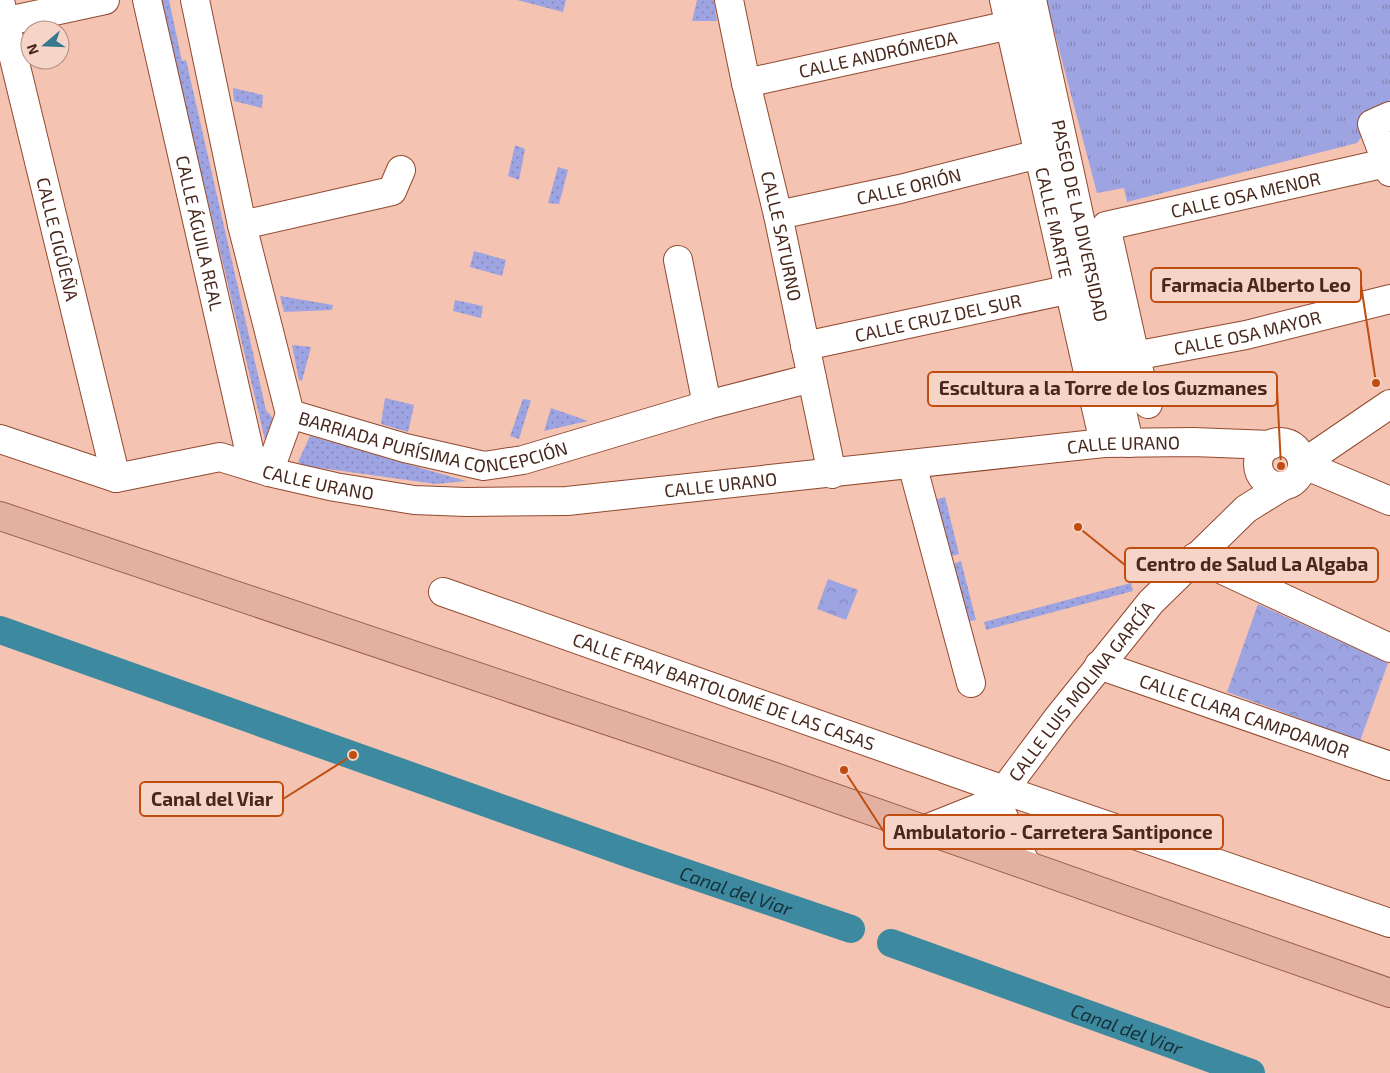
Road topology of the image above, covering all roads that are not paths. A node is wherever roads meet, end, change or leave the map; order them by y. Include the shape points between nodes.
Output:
1 (105, 0) edge
2 (147, 0) edge
3 (195, 0) edge
4 (729, 0) edge
5 (1032, 0) edge
6 (9, 10) edge
7 (1007, 13) edge
8 (746, 83) junction
9 (1381, 120) edge
10 (1039, 154) junction
11 (1388, 167) edge
12 (401, 170) dead end
13 (778, 215) junction
14 (242, 225) junction
15 (1106, 226) joint
16 (678, 260) dead end
17 (1071, 289) junction
18 (1390, 300) edge
19 (806, 346) junction
20 (1111, 360) junction
21 (812, 378) junction
22 (1148, 404) dead end
23 (1390, 404) edge
24 (707, 405) junction
25 (290, 414) junction
26 (0, 439) edge
27 (1117, 443) junction
28 (1278, 463) junction
29 (912, 464) junction
30 (261, 469) junction
31 (832, 474) junction
32 (116, 478) junction
33 (1390, 501) edge
34 (0, 516) edge
35 (1195, 557) junction
36 (443, 592) dead end
37 (1390, 648) edge
38 (1099, 665) junction
39 (971, 683) dead end
40 (1390, 766) edge
41 (1000, 796) junction
42 (926, 829) junction
43 (970, 845) junction
44 (1026, 864) junction
45 (1390, 923) edge
46 (1390, 993) edge

1 - 6 street
2 - 30 street, CALLE ÁGUILA REAL
3 - 14 street, BARRIADA PURÍSIMA CONCEPCIÓN
4 - 8 street, CALLE SATURNO
5 - 20 street, PASEO DE LA DIVERSIDAD
6 - 32 street, CALLE CIGÛEÑA
7 - 8 street, CALLE ANDRÓMEDA
7 - 10 street, CALLE MARTE
8 - 13 street, CALLE SATURNO
9 - 11 street
10 - 13 street, CALLE ORIÓN
10 - 17 street, CALLE MARTE
11 - 15 street, CALLE OSA MENOR
12 - 14 street via 392,192
13 - 19 street, CALLE SATURNO
14 - 25 street, BARRIADA PURÍSIMA CONCEPCIÓN
15 - 20 street, CALLE MARTE
16 - 24 street
17 - 19 street, CALLE CRUZ DEL SUR
17 - 20 street, CALLE MARTE
18 - 20 street, CALLE OSA MAYOR via 1246,334
19 - 21 street, CALLE SATURNO
20 - 22 street
20 - 27 street, CALLE MARTE
21 - 24 street, BARRIADA PURÍSIMA CONCEPCIÓN
21 - 31 street, CALLE SATURNO
23 - 28 street, CALLE LUIS MOLINA GARCÍA via 1324,448
24 - 25 street, BARRIADA PURÍSIMA CONCEPCIÓN via 523,460 484,466 405,448
25 - 30 street
26 - 32 street
27 - 28 street, CALLE URANO via 1225,444
27 - 29 street, CALLE URANO
28 - 33 street
28 - 35 street, CALLE LUIS MOLINA GARCÍA via 1246,508
29 - 31 street, CALLE URANO
29 - 39 street
30 - 31 street, CALLE URANO via 336,487 414,500 466,502 567,501
30 - 32 street, CALLE URANO via 220,457
34 - 42 main road
35 - 37 street
35 - 38 street, CALLE LUIS MOLINA GARCÍA via 1150,602
36 - 41 street, CALLE FRAY BARTOLOMÉ DE LAS CASAS
38 - 40 street, CALLE CLARA CAMPOAMOR
38 - 41 street, CALLE LUIS MOLINA GARCÍA
41 - 42 street
41 - 43 street, CALLE LUIS MOLINA GARCÍA
41 - 44 street
41 - 45 street, CALLE FRAY BARTOLOMÉ DE LAS CASAS
42 - 43 main road
43 - 44 main road
44 - 46 main road

